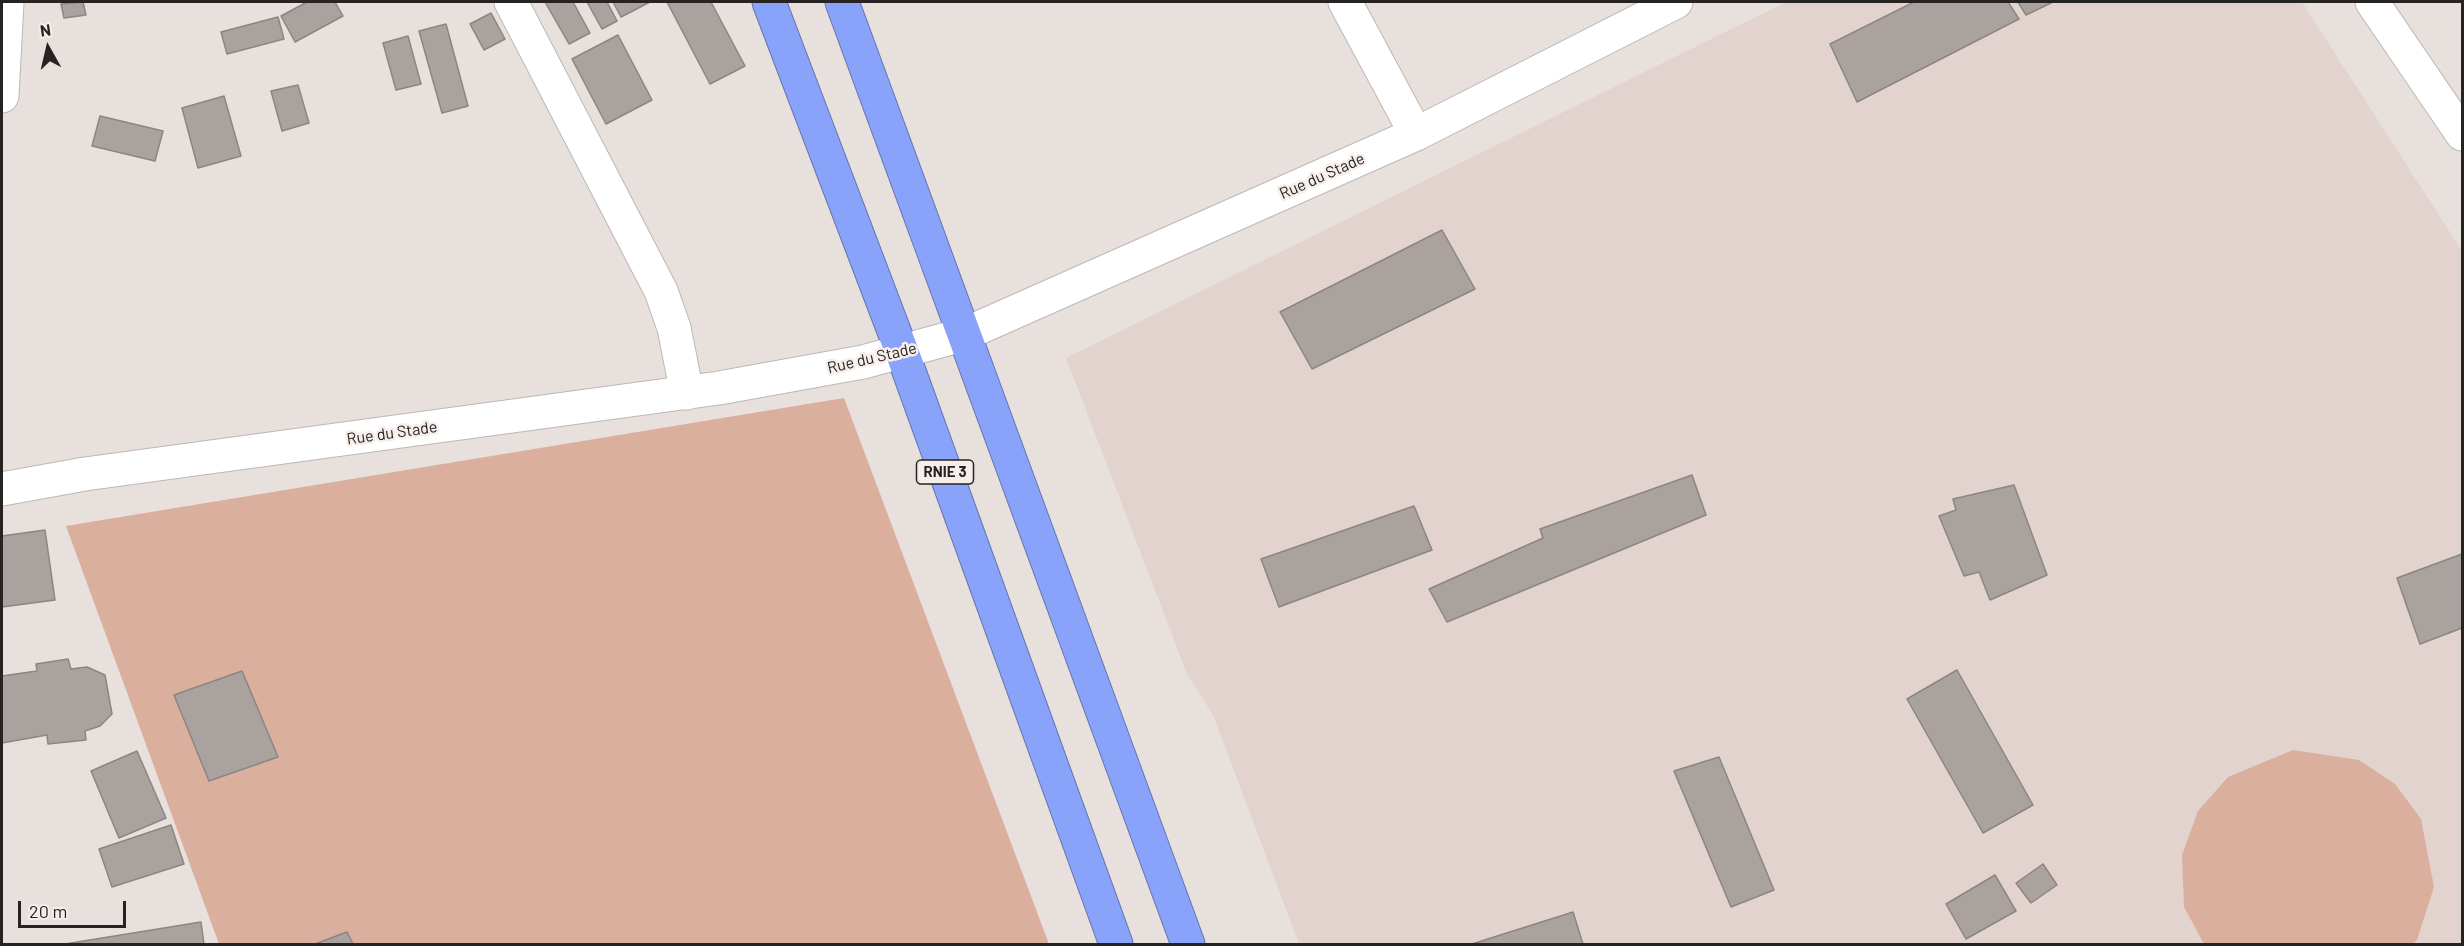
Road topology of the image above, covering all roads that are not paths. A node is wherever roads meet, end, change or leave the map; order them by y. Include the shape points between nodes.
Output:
1 (7, 2) edge
2 (511, 2) edge
3 (769, 2) edge
4 (842, 2) edge
5 (1345, 2) edge
6 (1676, 2) edge
7 (2372, 2) edge
8 (2, 96) edge
9 (1416, 134) junction
10 (2463, 134) edge
11 (965, 334) junction
12 (902, 352) junction
13 (687, 393) junction
14 (2, 489) edge
15 (1116, 945) edge
16 (1188, 945) edge

1 - 8 street
2 - 13 street via 661,291 674,328
3 - 12 highway, RNIE 3
4 - 11 highway
5 - 9 street
6 - 9 street, Rue du Stade
7 - 10 street
9 - 11 street, Rue du Stade
11 - 12 street, Rue du Stade
11 - 16 highway
12 - 13 street, Rue du Stade
12 - 15 highway, RNIE 3
13 - 14 street, Rue du Stade via 85,474

